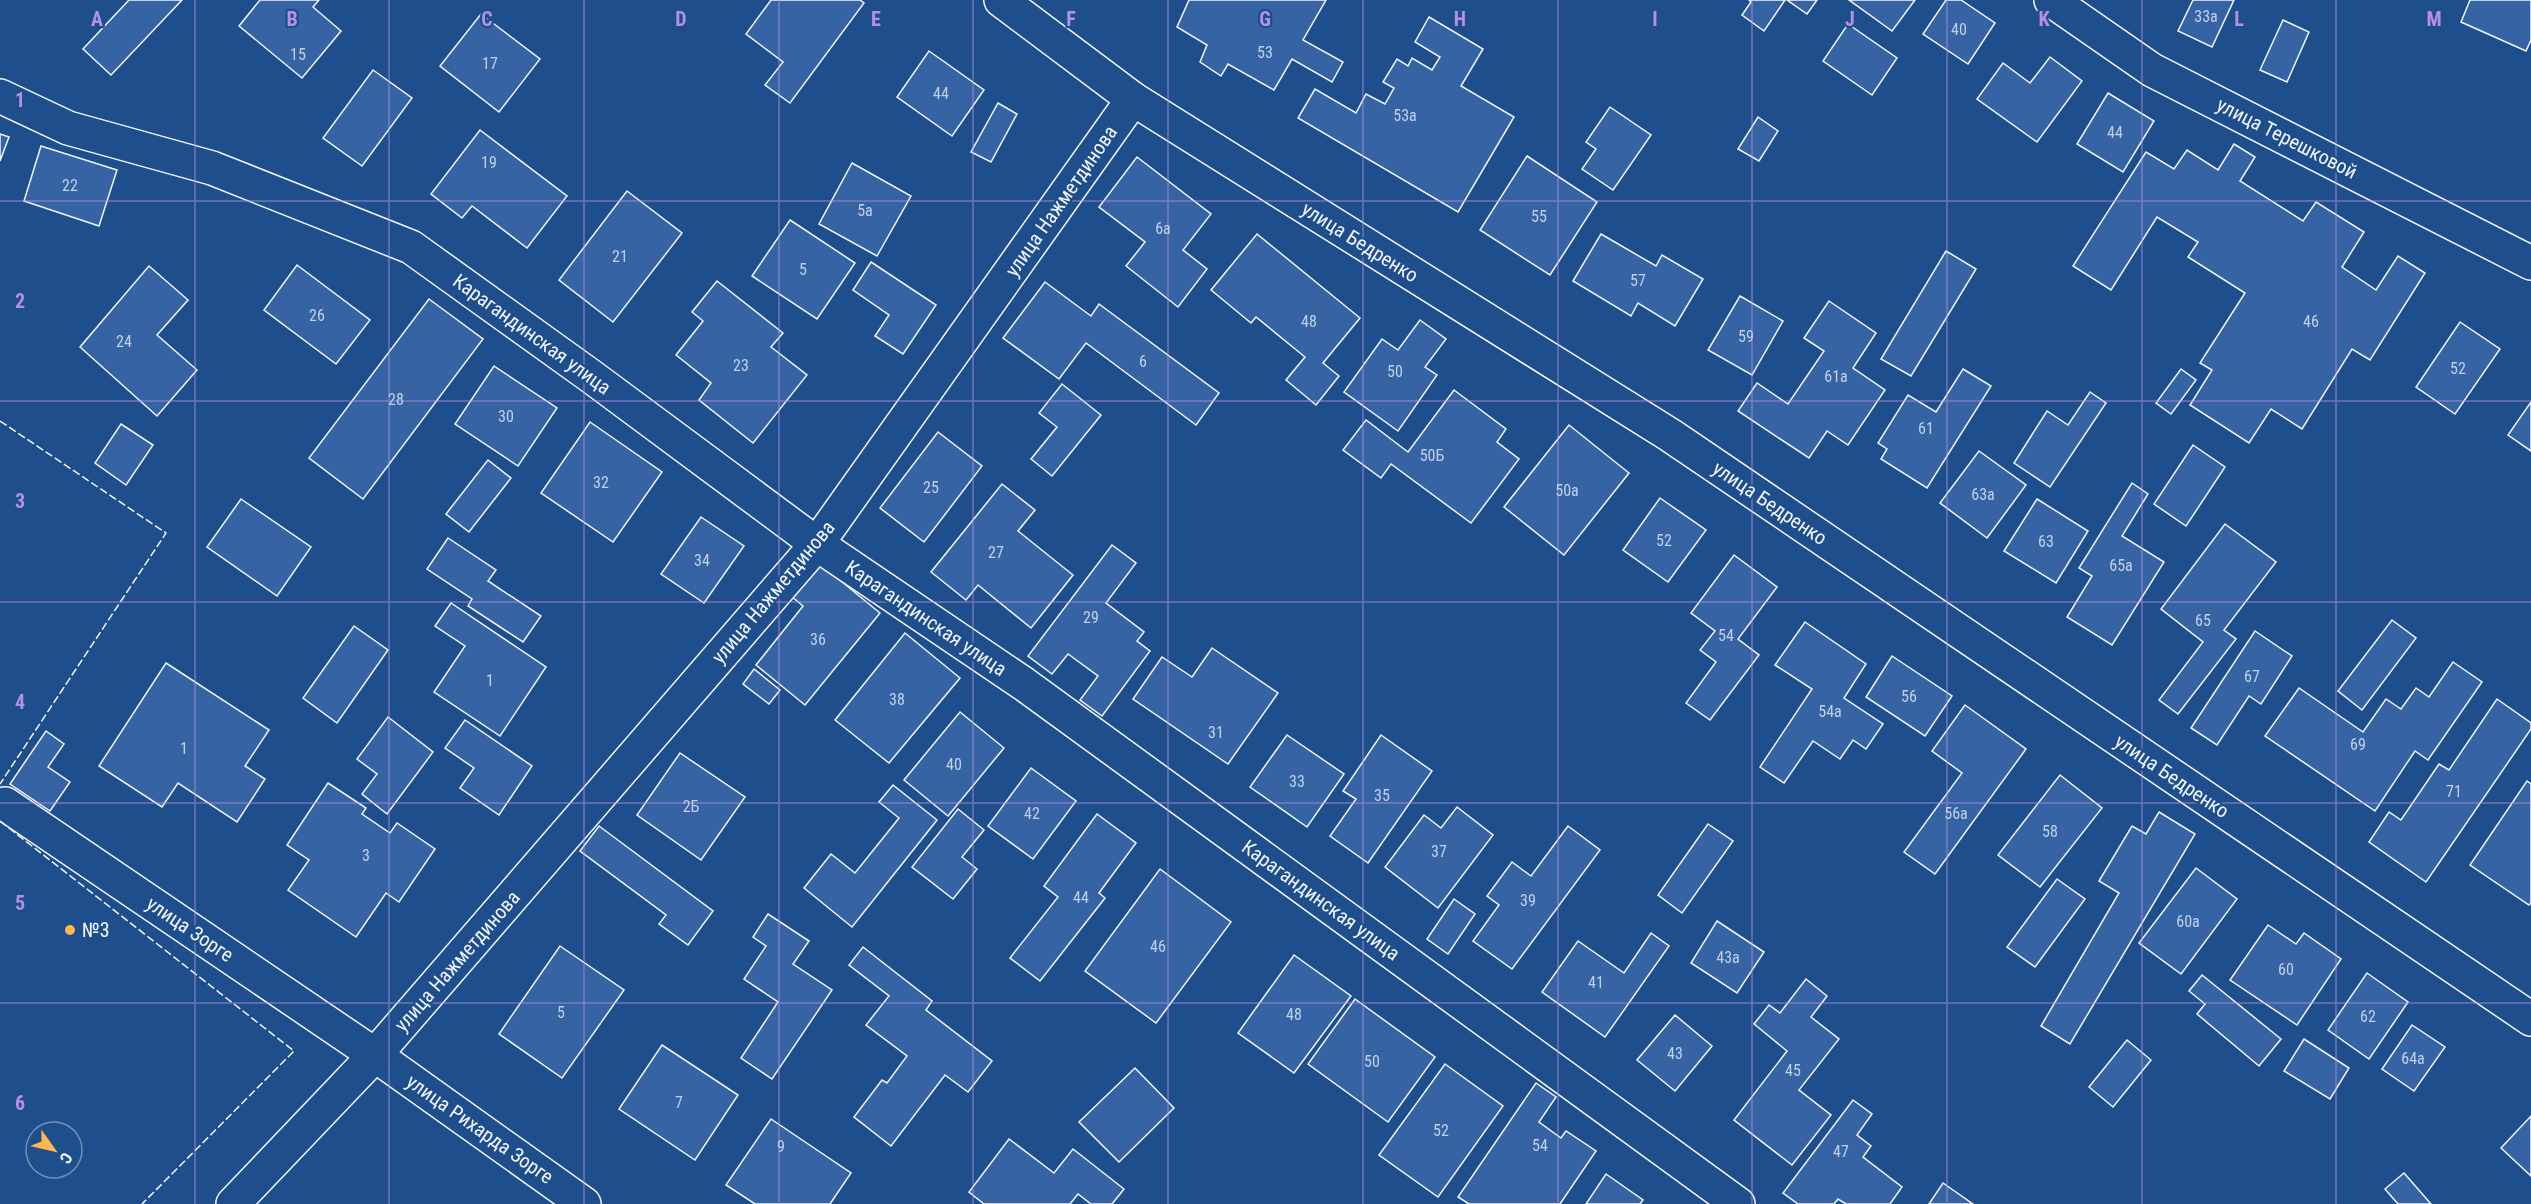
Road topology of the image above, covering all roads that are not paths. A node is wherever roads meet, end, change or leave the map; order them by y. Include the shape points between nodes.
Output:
1 (1001, 0) edge
2 (2051, 0) edge
3 (0, 96) edge
4 (1133, 99) junction
5 (2531, 263) edge
6 (817, 544) junction
7 (5, 804) dead end
8 (2531, 1019) edge
9 (375, 1055) junction
10 (233, 1204) edge
11 (584, 1204) edge
12 (1738, 1204) edge

1 - 4 street, улица Бедренко
2 - 5 street, улица Терешковой via 2152,70
3 - 6 street, Карагандинская улица via 68,128 212,168 411,247
4 - 6 street, улица Нажметдинова
4 - 8 street, улица Бедренко via 1670,435
6 - 9 street, улица Нажметдинова
6 - 12 street, Карагандинская улица via 1024,684
7 - 9 street, улица Зорге
9 - 10 street, улица Нажметдинова
9 - 11 street, улица Рихарда Зорге

